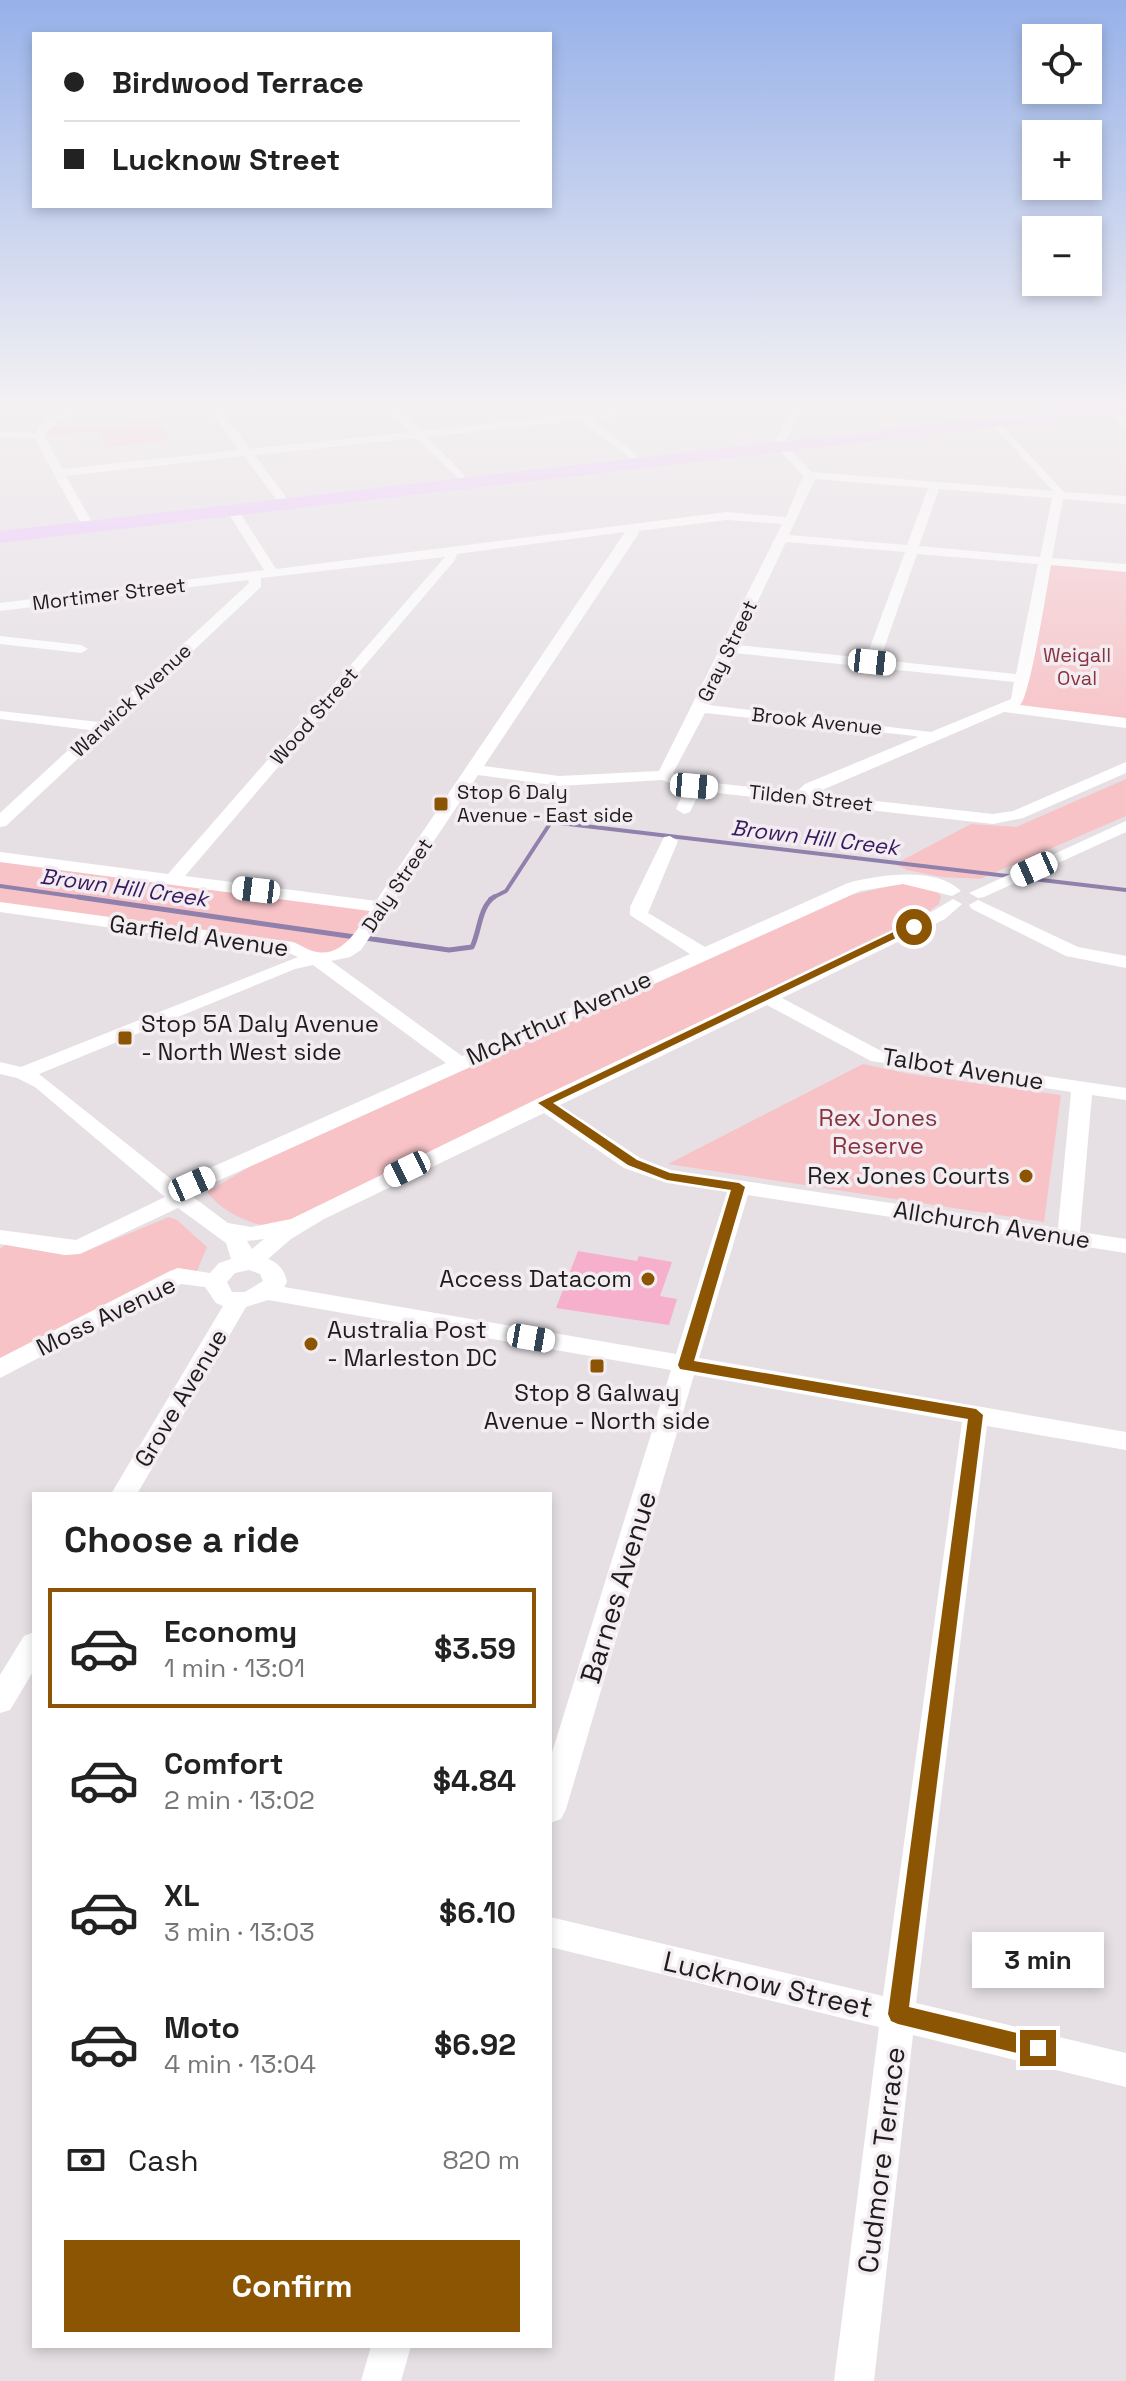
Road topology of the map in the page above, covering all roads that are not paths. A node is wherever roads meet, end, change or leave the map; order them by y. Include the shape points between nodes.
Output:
1 (81, 513) edge
2 (179, 513) edge
3 (191, 513) edge
4 (234, 513) edge
5 (792, 513) edge
6 (924, 513) edge
7 (1056, 513) edge
8 (173, 514) junction
9 (85, 520) junction
10 (789, 521) junction
11 (628, 529) junction
12 (8, 533) edge
13 (782, 538) junction
14 (911, 549) junction
15 (450, 551) junction
16 (1047, 561) junction
17 (1126, 568) edge
18 (272, 573) junction
19 (254, 576) junction
20 (0, 607) edge
21 (0, 640) edge
22 (728, 648) junction
23 (81, 649) dead end
24 (872, 662) junction
25 (1023, 679) junction
26 (1009, 707) junction
27 (700, 708) junction
28 (0, 715) edge
29 (1126, 723) edge
30 (103, 727) junction
31 (933, 737) junction
32 (1126, 767) edge
33 (475, 770) junction
34 (664, 775) junction
35 (694, 786) junction
36 (802, 796) junction
37 (684, 809) dead end
38 (4, 813) edge
39 (1126, 826) edge
40 (670, 841) dead end
41 (0, 857) edge
42 (173, 879) junction
43 (952, 898) junction
44 (978, 899) junction
45 (0, 907) edge
46 (382, 907) junction
47 (703, 954) junction
48 (316, 959) junction
49 (1126, 962) edge
50 (766, 997) junction
51 (459, 1063) junction
52 (0, 1068) edge
53 (23, 1073) junction
54 (1082, 1088) junction
55 (1126, 1094) edge
56 (544, 1103) junction
57 (739, 1187) junction
58 (176, 1196) junction
59 (298, 1224) junction
60 (222, 1229) junction
61 (0, 1237) edge
62 (1068, 1237) junction
63 (1126, 1246) edge
64 (246, 1272) junction
65 (685, 1365) junction
66 (0, 1369) edge
67 (976, 1415) junction
68 (1126, 1441) edge
69 (125, 1492) edge
70 (32, 1647) edge
71 (0, 1701) edge
72 (552, 1802) edge
73 (552, 1932) edge
74 (898, 2014) junction
75 (1126, 2070) edge
76 (390, 2348) edge
77 (381, 2381) edge
78 (854, 2381) edge

1 - 9 street
2 - 8 highway
3 - 8 highway
4 - 18 street
5 - 10 street, Gray Street
6 - 14 street
7 - 16 street
8 - 9 highway
8 - 12 highway
9 - 12 highway
10 - 11 street, Mortimer Street via 727,516
10 - 13 street, Gray Street
11 - 15 street, Mortimer Street
11 - 33 street, Daly Street via 633,533
13 - 14 street
13 - 22 street, Gray Street
14 - 16 street
14 - 24 street
15 - 18 street, Mortimer Street
15 - 42 street, Wood Street via 451,557
16 - 17 street
16 - 25 street
18 - 19 street, Mortimer Street
19 - 20 street, Mortimer Street
19 - 30 street, Warwick Avenue via 256,584
21 - 23 street
22 - 24 street
22 - 27 street, Gray Street
24 - 25 street
25 - 26 street via 1018,701
26 - 29 street
26 - 31 street
27 - 31 street, Brook Avenue
27 - 34 street, Gray Street
28 - 30 street
30 - 38 street, Warwick Avenue
31 - 36 street via 811,787
32 - 36 street, Tilden Street via 1006,818
33 - 34 street, Tilden Street via 559,781
33 - 46 street, Daly Street
34 - 35 street, Tilden Street
35 - 36 street, Tilden Street
35 - 37 street
39 - 44 street
40 - 47 street via 639,915
41 - 42 street
42 - 46 street
43 - 44 street, McArthur Avenue via 969,890
43 - 47 street, McArthur Avenue via 915,878 874,881
43 - 50 street via 939,915
44 - 49 street via 1073,952
45 - 48 street, Garfield Avenue via 293,948
46 - 48 street, Daly Street via 355,946
47 - 51 street, McArthur Avenue
48 - 51 street, Garfield Avenue
48 - 53 street, Daly Street via 289,965
50 - 54 street, Talbot Avenue via 878,1057
50 - 56 street
51 - 58 street, McArthur Avenue
52 - 53 street
53 - 58 street via 42,1083
54 - 55 street, Talbot Avenue
54 - 62 street
56 - 57 street, Allchurch Avenue via 632,1163 667,1176
56 - 59 street
57 - 62 street, Allchurch Avenue
57 - 65 street, Barnes Avenue
58 - 60 street
58 - 61 street, McArthur Avenue via 80,1247
58 - 64 street
59 - 60 street via 251,1234
59 - 64 street
60 - 64 street via 241,1250
62 - 63 street, Allchurch Avenue
64 - 65 street, Moss Avenue
64 - 66 street, Moss Avenue via 178,1276
64 - 69 street, Grove Avenue via 251,1300 238,1301
65 - 67 street, Moss Avenue
65 - 72 street, Barnes Avenue
67 - 68 street, Moss Avenue
67 - 74 street, Cudmore Terrace
70 - 71 street
73 - 74 street, Lucknow Street
74 - 75 street, Lucknow Street
74 - 78 street, Cudmore Terrace
76 - 77 street

